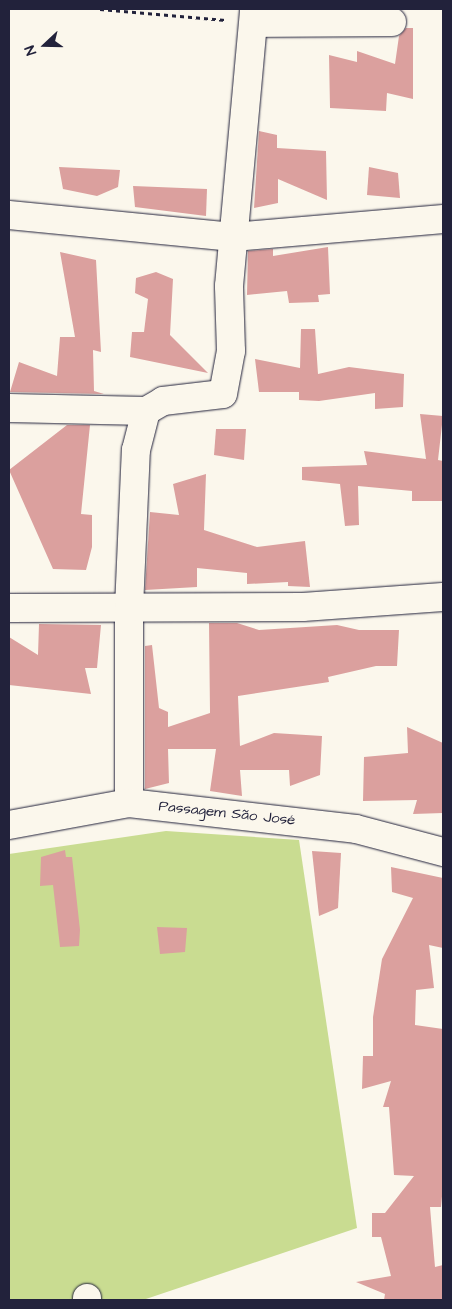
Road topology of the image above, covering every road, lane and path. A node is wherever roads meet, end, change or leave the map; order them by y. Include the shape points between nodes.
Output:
1 (100, 9) edge
2 (254, 16) edge
3 (392, 22) dead end
4 (9, 216) edge
5 (443, 219) edge
6 (233, 237) junction
7 (9, 408) edge
8 (146, 411) junction
9 (443, 597) edge
10 (9, 608) edge
11 (129, 608) junction
12 (128, 803) junction
13 (9, 825) edge
14 (443, 852) edge

1 - 2 path
2 - 3 street
2 - 6 street
4 - 6 street
5 - 6 street
6 - 8 street via 231,351 223,394 163,401
7 - 8 street
8 - 11 street via 136,450
9 - 11 street via 303,607
10 - 11 street
11 - 12 street
12 - 13 street, Passagem São José
12 - 14 street, Passagem São José via 356,829

